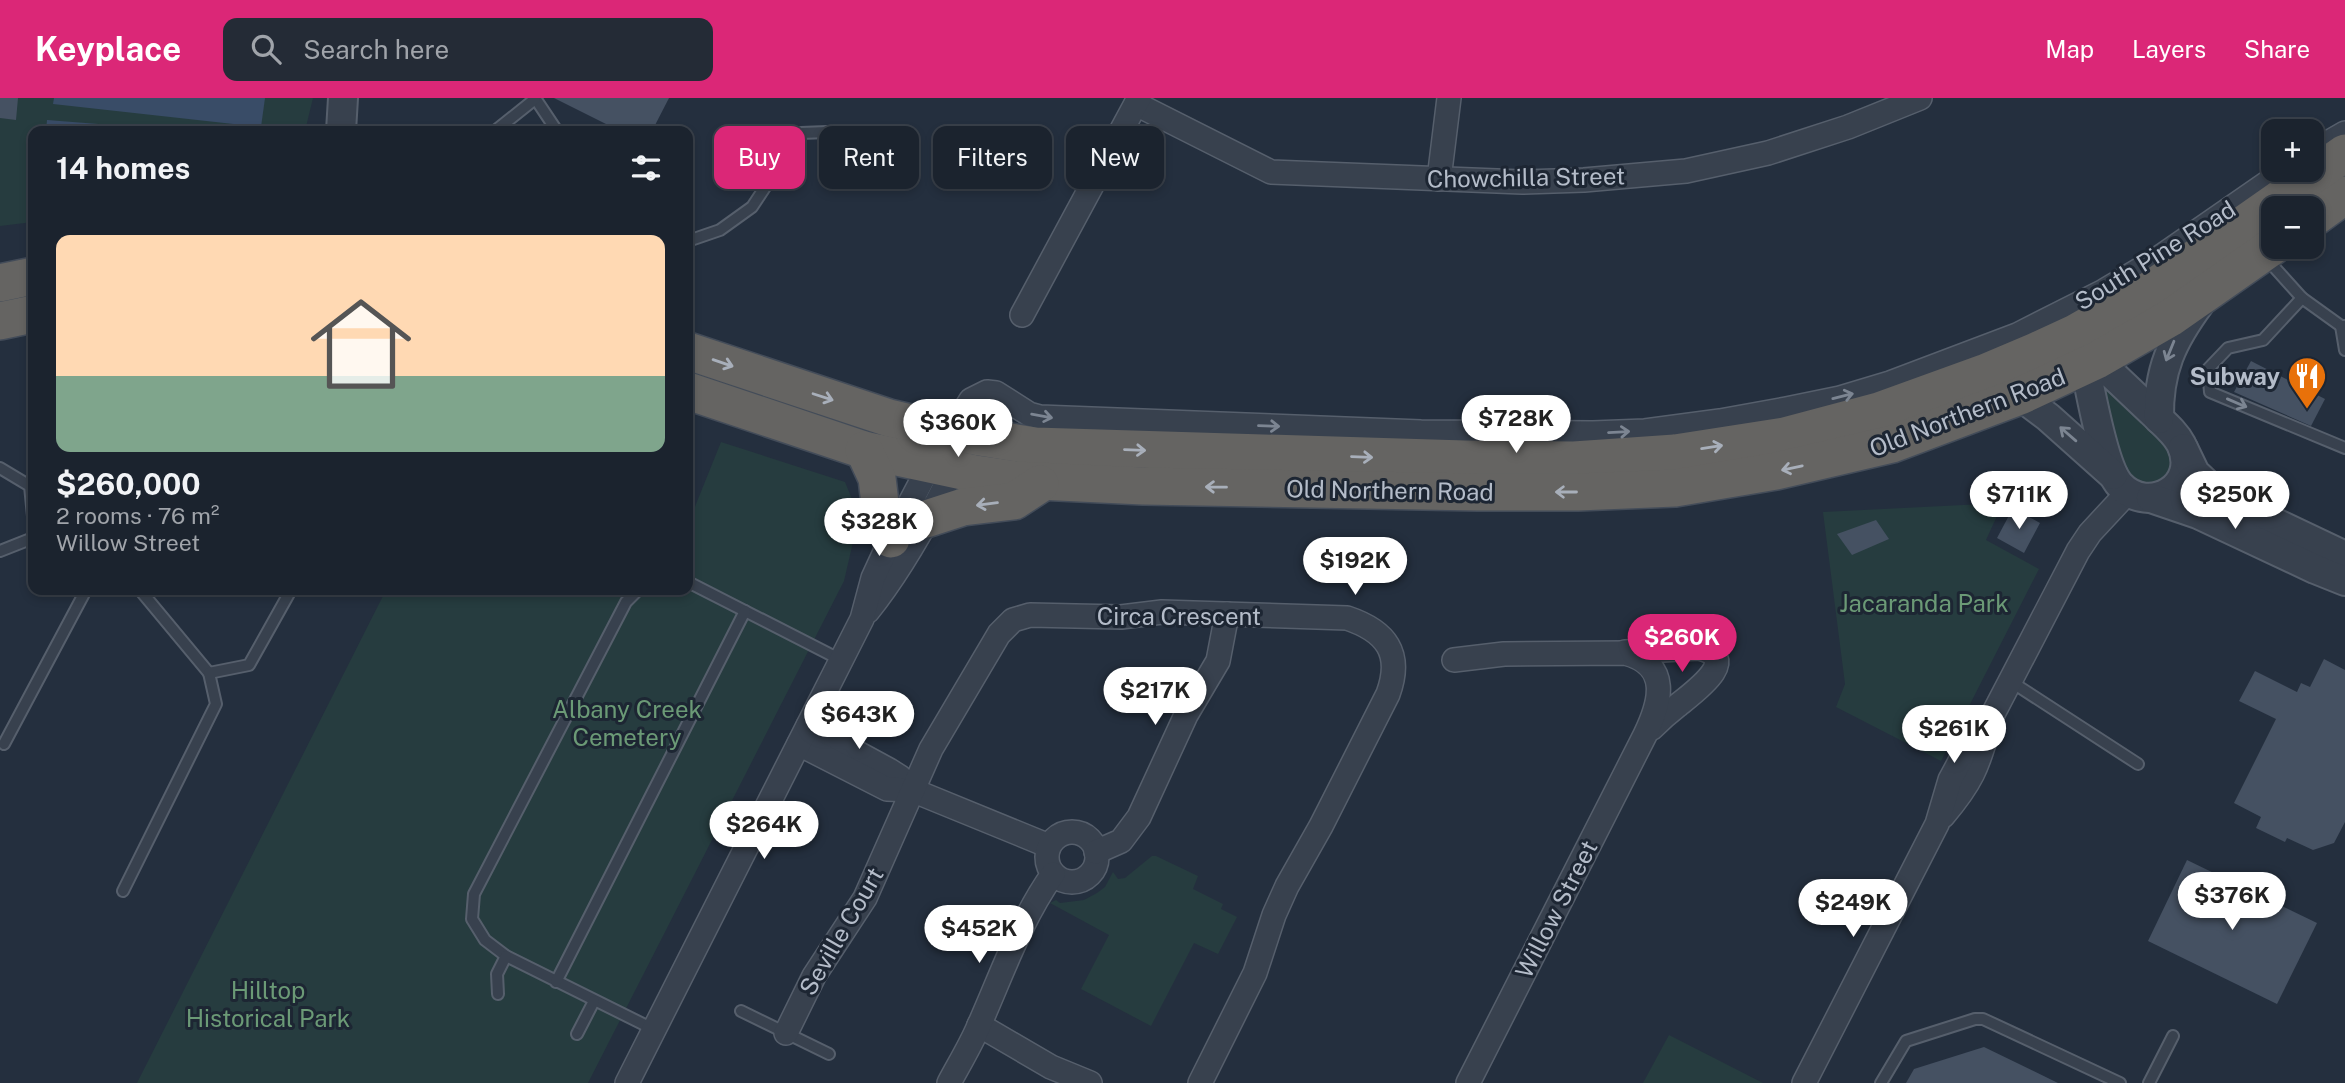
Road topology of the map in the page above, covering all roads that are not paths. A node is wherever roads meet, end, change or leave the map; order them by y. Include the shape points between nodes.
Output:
1 (343, 98) edge
2 (362, 98) edge
3 (1449, 98) edge
4 (1920, 98) edge
5 (535, 99) edge
6 (1138, 101) edge
7 (341, 126) edge
8 (360, 126) edge
9 (501, 126) edge
10 (554, 126) edge
11 (819, 132) edge
12 (2337, 153) edge
13 (1439, 179) junction
14 (2269, 182) edge
15 (2345, 195) edge
16 (2324, 210) edge
17 (693, 239) edge
18 (2261, 255) edge
19 (2270, 259) edge
20 (28, 277) edge
21 (0, 283) edge
22 (2207, 294) junction
23 (2302, 298) junction
24 (28, 315) edge
25 (1022, 316) dead end
26 (0, 321) edge
27 (2343, 326) edge
28 (2079, 343) junction
29 (2345, 351) edge
30 (693, 353) edge
31 (693, 393) edge
32 (2020, 396) junction
33 (2159, 419) junction
34 (959, 434) junction
35 (2181, 445) junction
36 (2344, 448) edge
37 (864, 450) junction
38 (942, 467) junction
39 (0, 468) edge
40 (1044, 482) junction
41 (28, 485) edge
42 (2131, 488) junction
43 (926, 519) junction
44 (891, 539) junction
45 (28, 540) edge
46 (0, 551) edge
47 (2345, 556) edge
48 (2345, 581) edge
49 (693, 585) edge
50 (83, 595) edge
51 (144, 595) edge
52 (288, 595) edge
53 (633, 595) edge
54 (745, 611) junction
55 (1227, 614) junction
56 (862, 619) junction
57 (1622, 653) junction
58 (841, 660) junction
59 (1454, 660) dead end
60 (209, 673) junction
61 (2010, 681) junction
62 (803, 735) junction
63 (1645, 735) junction
64 (4, 744) dead end
65 (2138, 764) dead end
66 (912, 790) junction
67 (1049, 846) junction
68 (1096, 852) junction
69 (1053, 874) junction
70 (123, 891) dead end
71 (506, 956) junction
72 (556, 982) junction
73 (498, 994) dead end
74 (594, 1001) junction
75 (740, 1011) dead end
76 (979, 1024) junction
77 (653, 1029) junction
78 (786, 1033) junction
79 (577, 1034) dead end
80 (2173, 1036) dead end
81 (829, 1054) dead end
82 (627, 1083) edge
83 (949, 1083) edge
84 (1090, 1083) edge
85 (1200, 1083) edge
86 (1468, 1083) edge
87 (1804, 1083) edge
88 (1881, 1083) edge
89 (2120, 1083) edge
90 (2149, 1083) edge

1 - 7 street
2 - 8 street
3 - 13 street
4 - 13 street, Chowchilla Street via 1768,153 1686,171 1584,180
5 - 9 lane
5 - 10 lane
6 - 13 street, Chowchilla Street via 1271,172
6 - 25 street
11 - 17 lane via 801,133 752,207 720,230
12 - 28 highway, South Pine Road
14 - 28 street, South Pine Road via 2104,291
15 - 16 highway
18 - 22 highway
19 - 23 lane via 2273,268
20 - 21 highway
22 - 28 highway via 2170,318
22 -> 33 street via 2168,354
23 - 27 lane
23 -> 36 lane via 2263,340 2228,348 2208,369 2210,392
24 - 26 highway
27 - 29 lane
28 - 32 highway, Old Northern Road
28 - 33 street, Old Northern Road
34 -> 28 highway, Old Northern Road via 1035,446 1465,459 1574,460 1675,453 1785,436 1879,411
28 - 42 street, Old Northern Road
30 -> 34 highway, Old Northern Road via 889,418
31 - 37 highway, Old Northern Road
32 -> 40 highway, Old Northern Road via 1892,444 1675,488 1477,492
42 -> 32 street
33 - 35 street, Old Northern Road
34 - 38 street
35 - 42 street via 2186,464 2180,481 2170,491
35 - 47 street, Old Northern Road via 2212,489
37 - 38 highway, Old Northern Road
37 - 44 highway via 877,478 881,512
38 - 40 highway, Old Northern Road
38 - 43 street
38 - 44 street
39 - 41 lane
40 -> 43 highway via 1014,501 963,507
42 - 48 street
42 - 61 street via 2077,551
43 - 56 street via 888,585
44 - 56 street via 873,578
45 - 46 lane
49 - 54 lane
50 - 64 lane
51 - 60 lane
52 - 60 lane via 249,665
53 - 71 lane via 474,894 472,919 485,940
54 - 58 lane
54 - 72 lane
55 - 66 street, Circa Crescent via 1030,615 1013,620 1002,629 955,705
55 - 68 street via 1218,661 1185,715 1139,817 1121,841
55 - 85 street, Circa Crescent via 1347,618 1381,637 1392,655 1395,672 1388,694 1287,886 1251,982
56 - 58 street
57 - 59 street, Willow Street via 1504,654
57 - 63 street, Willow Street via 1645,662 1657,680 1658,703
57 - 63 street, Willow Street via 1699,648 1712,653 1717,663 1708,681
58 - 62 street
60 - 70 lane via 216,704
61 - 65 lane
61 - 87 street via 1950,780 1937,824
62 - 66 street via 887,789
62 - 77 street
63 - 86 street, Willow Street
66 - 67 street
66 - 78 street, Seville Court via 871,886 814,976
67 - 68 street via 1060,835 1074,832 1088,838
67 - 69 street via 1047,862
68 - 69 street via 1094,867 1083,879 1067,882
69 - 76 street via 1023,924
71 - 72 lane
71 - 73 lane via 497,974
72 - 74 lane
74 - 77 lane
74 - 79 lane
75 - 78 lane
76 - 83 street
76 - 84 street via 1051,1067
77 - 82 street
78 - 81 lane
80 - 90 lane
88 - 89 lane via 1906,1041 1983,1019

